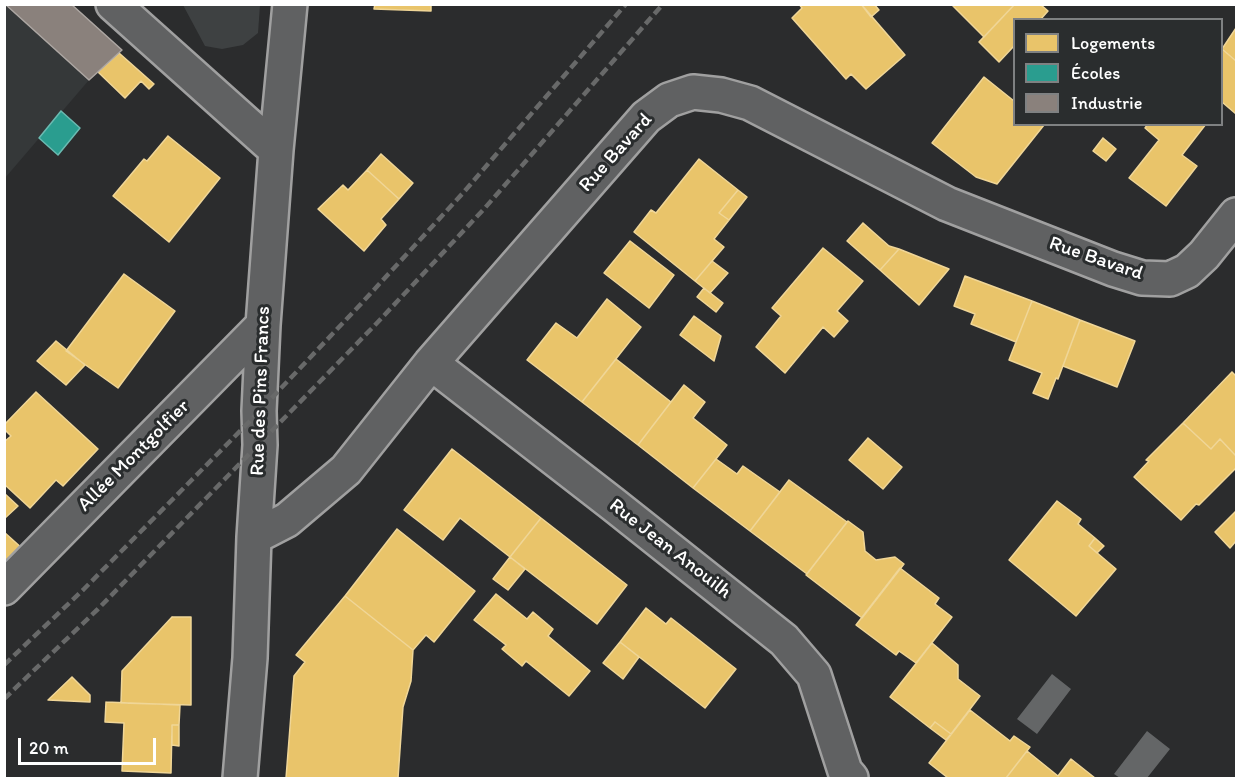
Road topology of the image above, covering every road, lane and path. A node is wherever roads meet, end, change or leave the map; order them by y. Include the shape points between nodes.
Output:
1 (112, 4) edge
2 (290, 4) edge
3 (276, 150) junction
4 (1236, 215) edge
5 (263, 325) junction
6 (431, 363) junction
7 (254, 537) junction
8 (4, 588) edge
9 (240, 778) edge
10 (851, 778) edge

1 - 3 street
2 - 3 street, Rue des Pins Francs
3 - 5 street, Rue des Pins Francs
4 - 6 street, Rue Bavard via 1187,271 1170,279 1142,278 947,204 750,103 721,94 693,92 669,100 646,117
5 - 7 street, Rue des Pins Francs via 261,445
5 - 8 street, Allée Montgolfier
6 - 7 street, Rue Bavard via 345,470 287,520
6 - 10 street, Rue Jean Anouilh via 784,640 814,675 844,771
7 - 9 street, Rue des Pins Francs via 250,658

